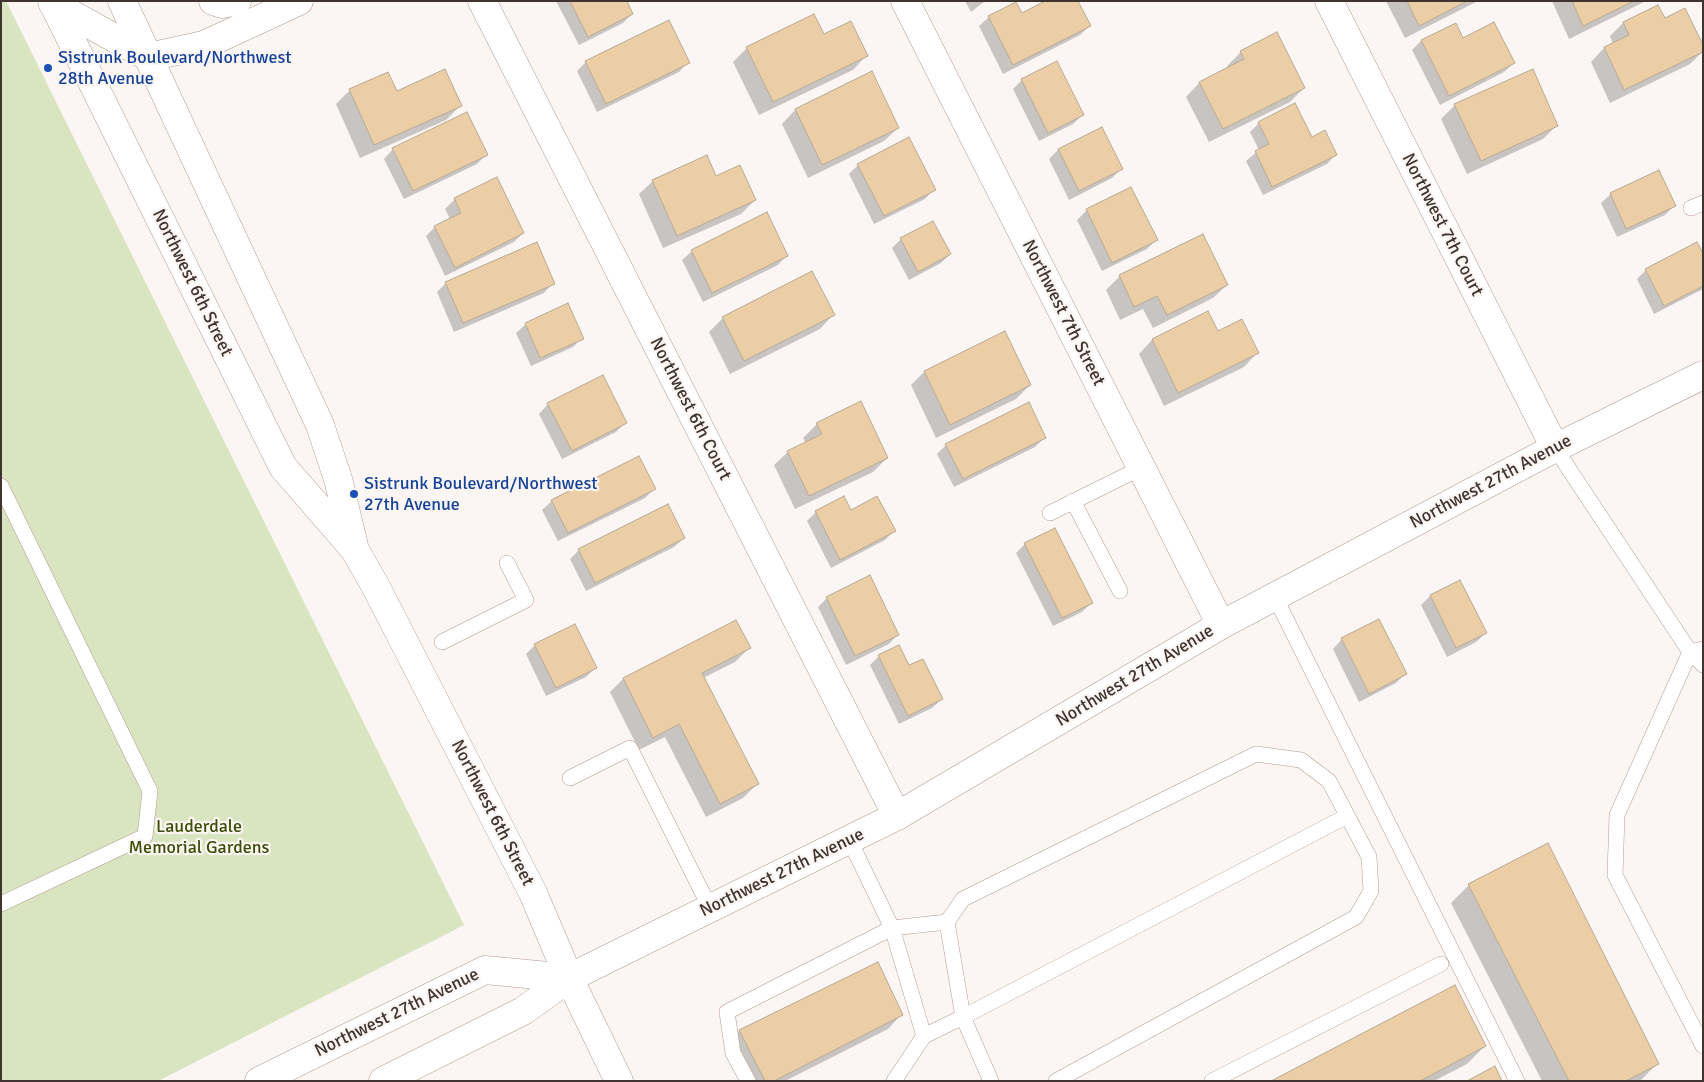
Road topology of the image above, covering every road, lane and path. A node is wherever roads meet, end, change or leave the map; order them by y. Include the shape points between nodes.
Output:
1 (122, 1) edge
2 (213, 1) edge
3 (237, 1) edge
4 (299, 1) edge
5 (482, 1) edge
6 (906, 1) edge
7 (1328, 1) edge
8 (52, 2) edge
9 (149, 58) junction
10 (1703, 376) edge
11 (1555, 448) junction
12 (1141, 468) junction
13 (1, 486) edge
14 (1073, 501) junction
15 (1050, 513) dead end
16 (355, 550) junction
17 (507, 563) dead end
18 (1120, 591) dead end
19 (1275, 597) junction
20 (1221, 625) junction
21 (442, 642) dead end
22 (1697, 650) edge
23 (1703, 666) edge
24 (570, 778) dead end
25 (897, 816) junction
26 (1347, 816) junction
27 (849, 839) junction
28 (1, 904) edge
29 (710, 908) junction
30 (948, 922) junction
31 (892, 928) junction
32 (1441, 964) dead end
33 (569, 978) junction
34 (963, 1017) junction
35 (924, 1036) junction
36 (1703, 1046) edge
37 (259, 1081) edge
38 (383, 1081) edge
39 (619, 1081) edge
40 (748, 1081) edge
41 (894, 1081) edge
42 (991, 1081) edge
43 (1056, 1081) edge
44 (1212, 1081) edge
45 (1516, 1081) edge

1 - 9 street, Northwest 6th Street
2 - 3 street via 222,4
4 - 9 street via 204,45
5 - 25 street, Northwest 6th Court
6 - 12 street, Northwest 7th Street
7 - 11 street, Northwest 7th Court
8 - 9 street
8 - 16 street, Northwest 6th Street via 283,467
9 - 16 street, Northwest 6th Street via 320,425 338,479
10 - 11 street, Northwest 27th Avenue
11 - 19 street, Northwest 27th Avenue
11 - 22 lane
12 - 14 lane
12 - 20 street, Northwest 7th Street
13 - 28 lane via 150,791 145,836
14 - 15 lane
14 - 18 lane
16 - 33 street, Northwest 6th Street via 533,893
17 - 21 lane via 526,600
19 - 20 street, Northwest 27th Avenue
19 - 45 lane
20 - 25 street, Northwest 27th Avenue
22 - 23 lane
22 - 36 lane via 1618,815 1615,874
24 - 29 lane via 630,748
25 - 27 street, Northwest 27th Avenue
26 - 30 lane via 1329,781 1301,760 1256,754 963,899
26 - 34 lane
26 - 43 lane via 1369,857 1370,891 1356,917
27 - 29 street, Northwest 27th Avenue
27 - 31 lane
29 - 33 street, Northwest 27th Avenue
30 - 31 lane
30 - 34 lane
31 - 35 lane
31 - 40 lane via 727,1012 733,1053
32 - 44 lane
33 - 37 street, Northwest 27th Avenue via 485,970
33 - 38 street, Northwest 27th Avenue via 523,1011
33 - 39 street, Northwest 6th Street
34 - 35 lane
34 - 42 lane
35 - 41 lane

